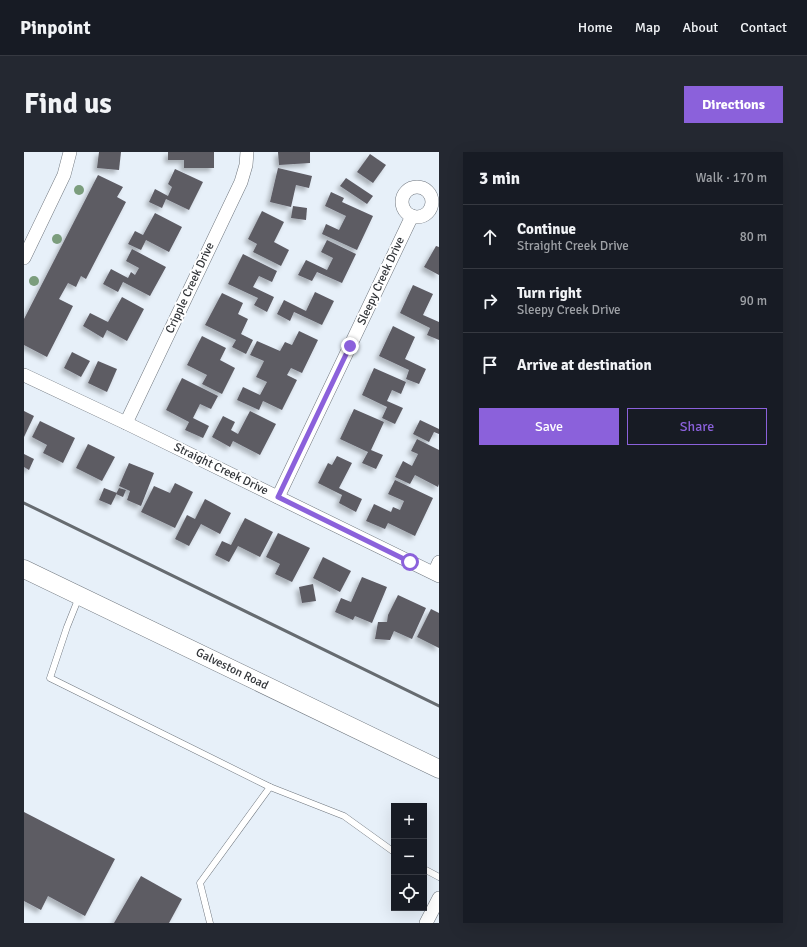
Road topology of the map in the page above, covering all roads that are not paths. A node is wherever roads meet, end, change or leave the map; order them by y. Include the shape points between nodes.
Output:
1 (70, 152) edge
2 (247, 152) edge
3 (412, 216) dead end
4 (24, 258) edge
5 (24, 375) edge
6 (126, 423) junction
7 (278, 497) junction
8 (24, 569) edge
9 (437, 570) edge
10 (80, 596) junction
11 (439, 769) edge
12 (270, 787) junction
13 (391, 850) edge
14 (427, 871) edge
15 (439, 877) edge
16 (439, 898) edge
17 (210, 923) edge
18 (426, 923) edge

1 - 4 street via 64,175
2 - 6 street, Cripple Creek Drive via 240,182
3 - 7 street, Sleepy Creek Drive
5 - 6 street, Straight Creek Drive
6 - 7 street, Straight Creek Drive
7 - 9 street, Straight Creek Drive
8 - 10 main road, Galveston Road
10 - 11 main road, Galveston Road
10 - 12 lane via 50,678
12 - 13 lane via 344,816
12 - 17 lane via 200,883
14 - 15 lane
16 - 18 street

